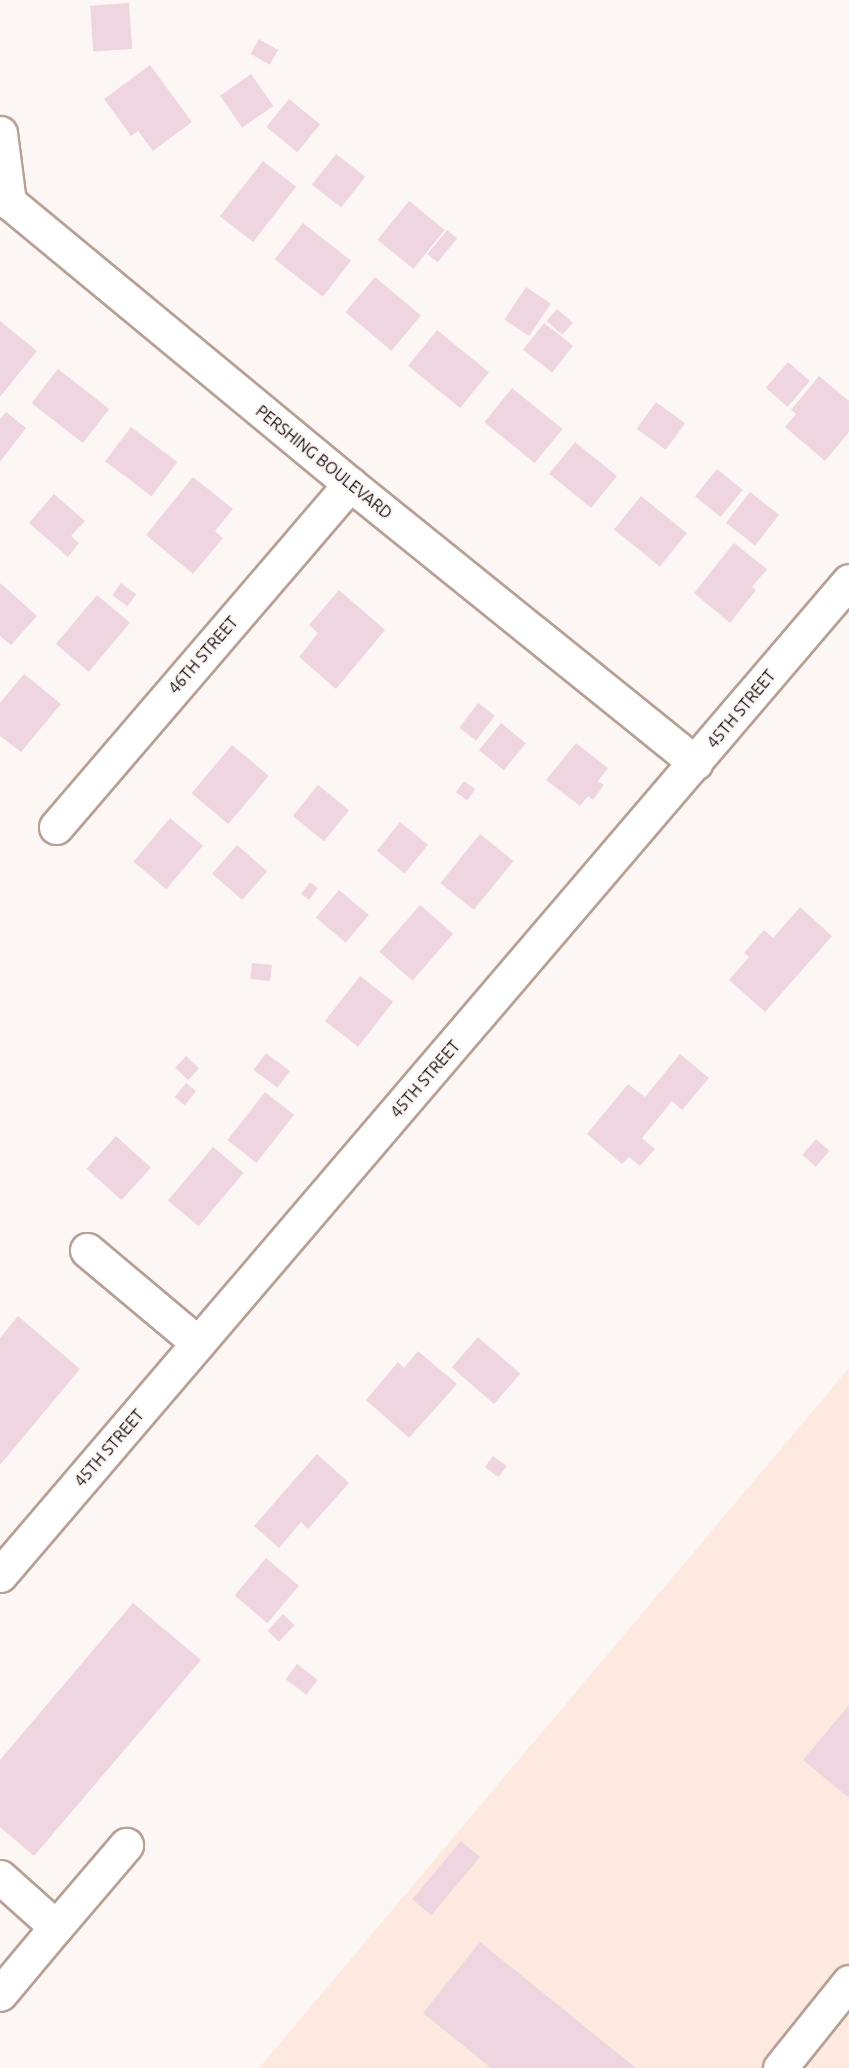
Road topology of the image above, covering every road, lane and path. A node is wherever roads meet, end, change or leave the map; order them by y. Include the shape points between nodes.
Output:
1 (0, 133) edge
2 (4, 208) edge
3 (350, 484) junction
4 (849, 581) edge
5 (696, 763) junction
6 (56, 826) dead end
7 (87, 1250) dead end
8 (198, 1343) junction
9 (0, 1575) edge
10 (126, 1845) dead end
11 (0, 1877) edge
12 (56, 1927) junction
13 (849, 1982) edge
14 (0, 1994) edge
15 (780, 2068) edge

1 - 2 street, PERSHING BOULEVARD
2 - 3 street, PERSHING BOULEVARD
3 - 5 street, PERSHING BOULEVARD
3 - 6 street, 46TH STREET
4 - 5 street, 45TH STREET
5 - 8 street, 45TH STREET
7 - 8 street
8 - 9 street, 45TH STREET
10 - 12 street
11 - 12 street
12 - 14 street
13 - 15 street

